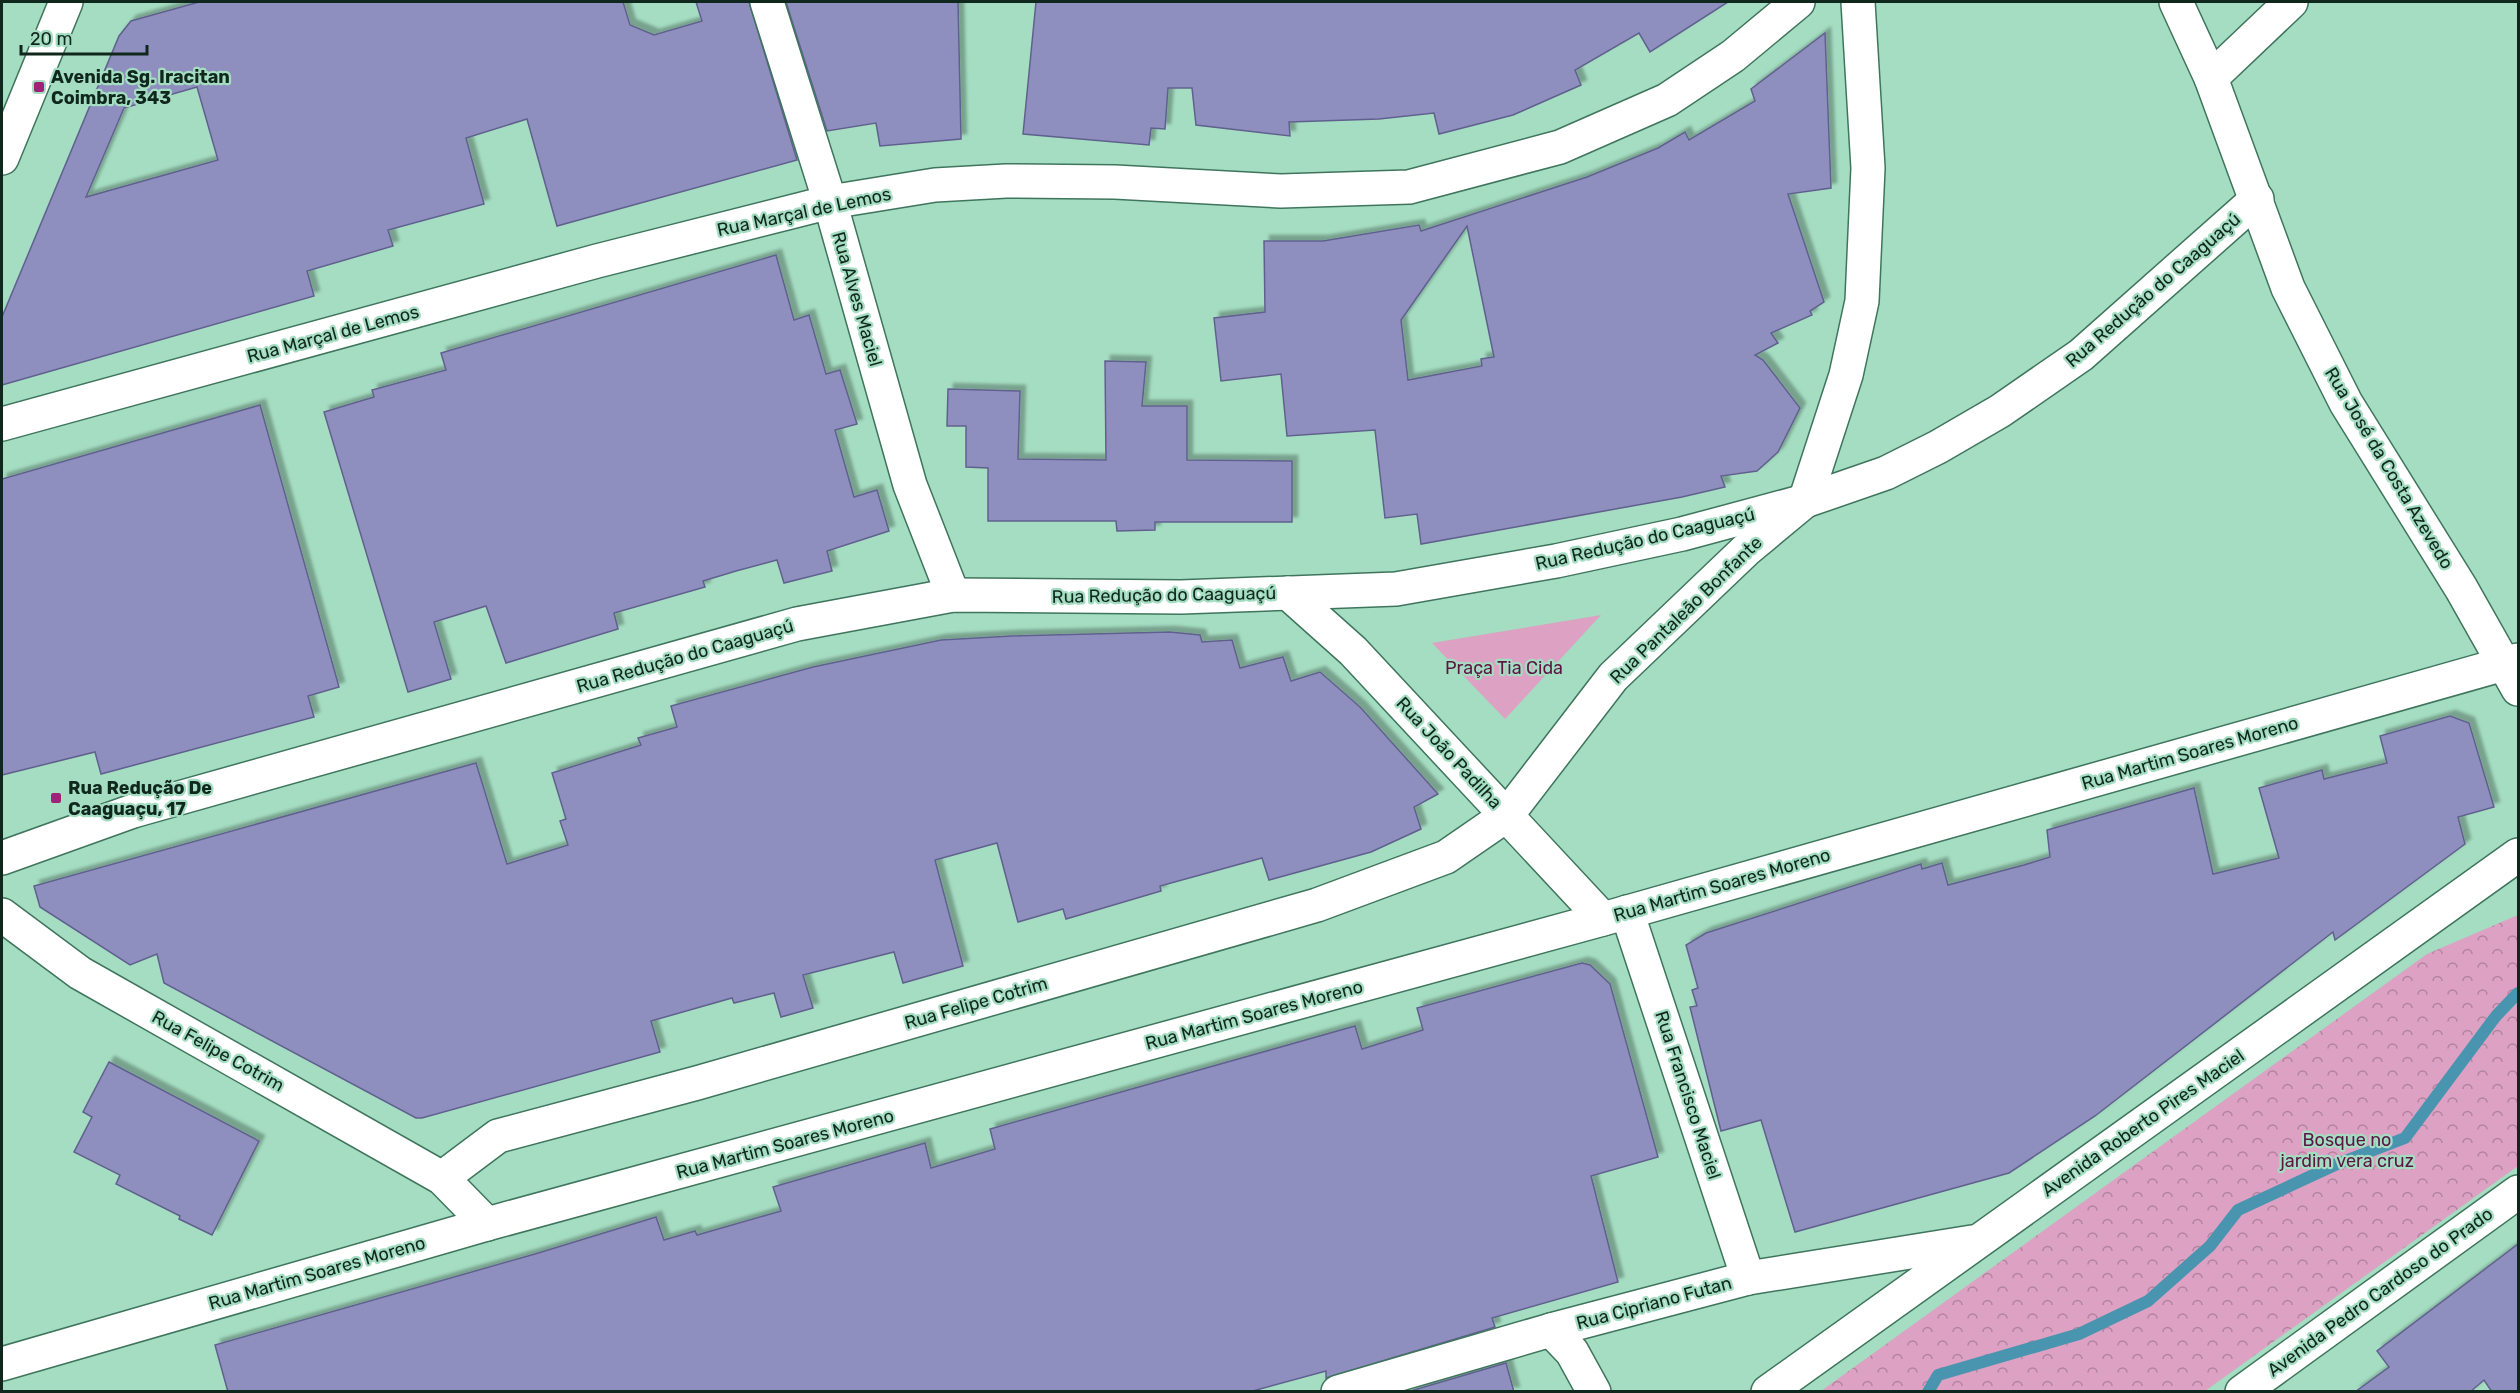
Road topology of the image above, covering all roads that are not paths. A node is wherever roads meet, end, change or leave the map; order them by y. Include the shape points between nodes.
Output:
1 (66, 2) edge
2 (767, 2) edge
3 (1798, 2) edge
4 (1857, 2) edge
5 (2176, 2) edge
6 (2291, 2) edge
7 (2211, 78) junction
8 (2, 158) edge
9 (2257, 200) junction
10 (830, 202) junction
11 (2, 424) edge
12 (1805, 501) junction
13 (1288, 593) junction
14 (953, 595) junction
15 (2514, 671) edge
16 (1507, 815) junction
17 (2518, 855) edge
18 (2, 858) edge
19 (2, 915) edge
20 (1615, 915) junction
21 (442, 1178) junction
22 (2518, 1192) edge
23 (487, 1224) junction
24 (1977, 1241) junction
25 (1748, 1278) junction
26 (1551, 1330) junction
27 (2, 1364) edge
28 (1338, 1392) edge
29 (1594, 1392) edge
30 (1768, 1392) edge
31 (2242, 1392) edge

1 - 8 street
2 - 10 street, Rua Alves Maciel
3 - 10 street, Rua Marçal de Lemos via 1733,56 1667,100 1560,147 1408,187 1281,191 1006,181 935,186
4 - 12 street via 1868,168 1862,301 1846,375
5 - 7 street, Rua José da Costa Azevedo
6 - 7 street
7 - 9 street, Rua José da Costa Azevedo
9 - 12 street, Rua Redução do Caaguaçú via 2081,355 2000,411 1886,473
9 - 15 street, Rua José da Costa Azevedo via 2288,288 2346,403
10 - 11 street, Rua Marçal de Lemos via 597,261
10 - 14 street, Rua Alves Maciel via 910,485
12 - 13 street, Rua Redução do Caaguaçú via 1682,534 1556,561 1396,589
12 - 16 street, Rua Pantaleão Bonfante via 1746,550 1613,677
13 - 14 street, Rua Redução do Caaguaçú via 1181,597
13 - 16 street, Rua João Padilha via 1353,651
14 - 18 street, Rua Redução do Caaguaçú via 797,624 133,811
15 - 20 street, Rua Martim Soares Moreno
16 - 20 street, Rua João Padilha
16 - 21 street, Rua Felipe Cotrim via 1446,856 1317,906 498,1136
17 - 24 street, Avenida Roberto Pires Maciel
19 - 21 street, Rua Felipe Cotrim via 80,973
20 - 23 street, Rua Martim Soares Moreno
20 - 25 street, Rua Francisco Maciel
21 - 23 street, Rua Felipe Cotrim
22 - 31 street, Avenida Pedro Cardoso do Prado
23 - 27 street, Rua Martim Soares Moreno
24 - 25 street, Rua Cipriano Futan
24 - 30 street, Avenida Roberto Pires Maciel
25 - 26 street, Rua Cipriano Futan
26 - 28 street, Rua Cipriano Futan
26 - 29 street via 1572,1352

